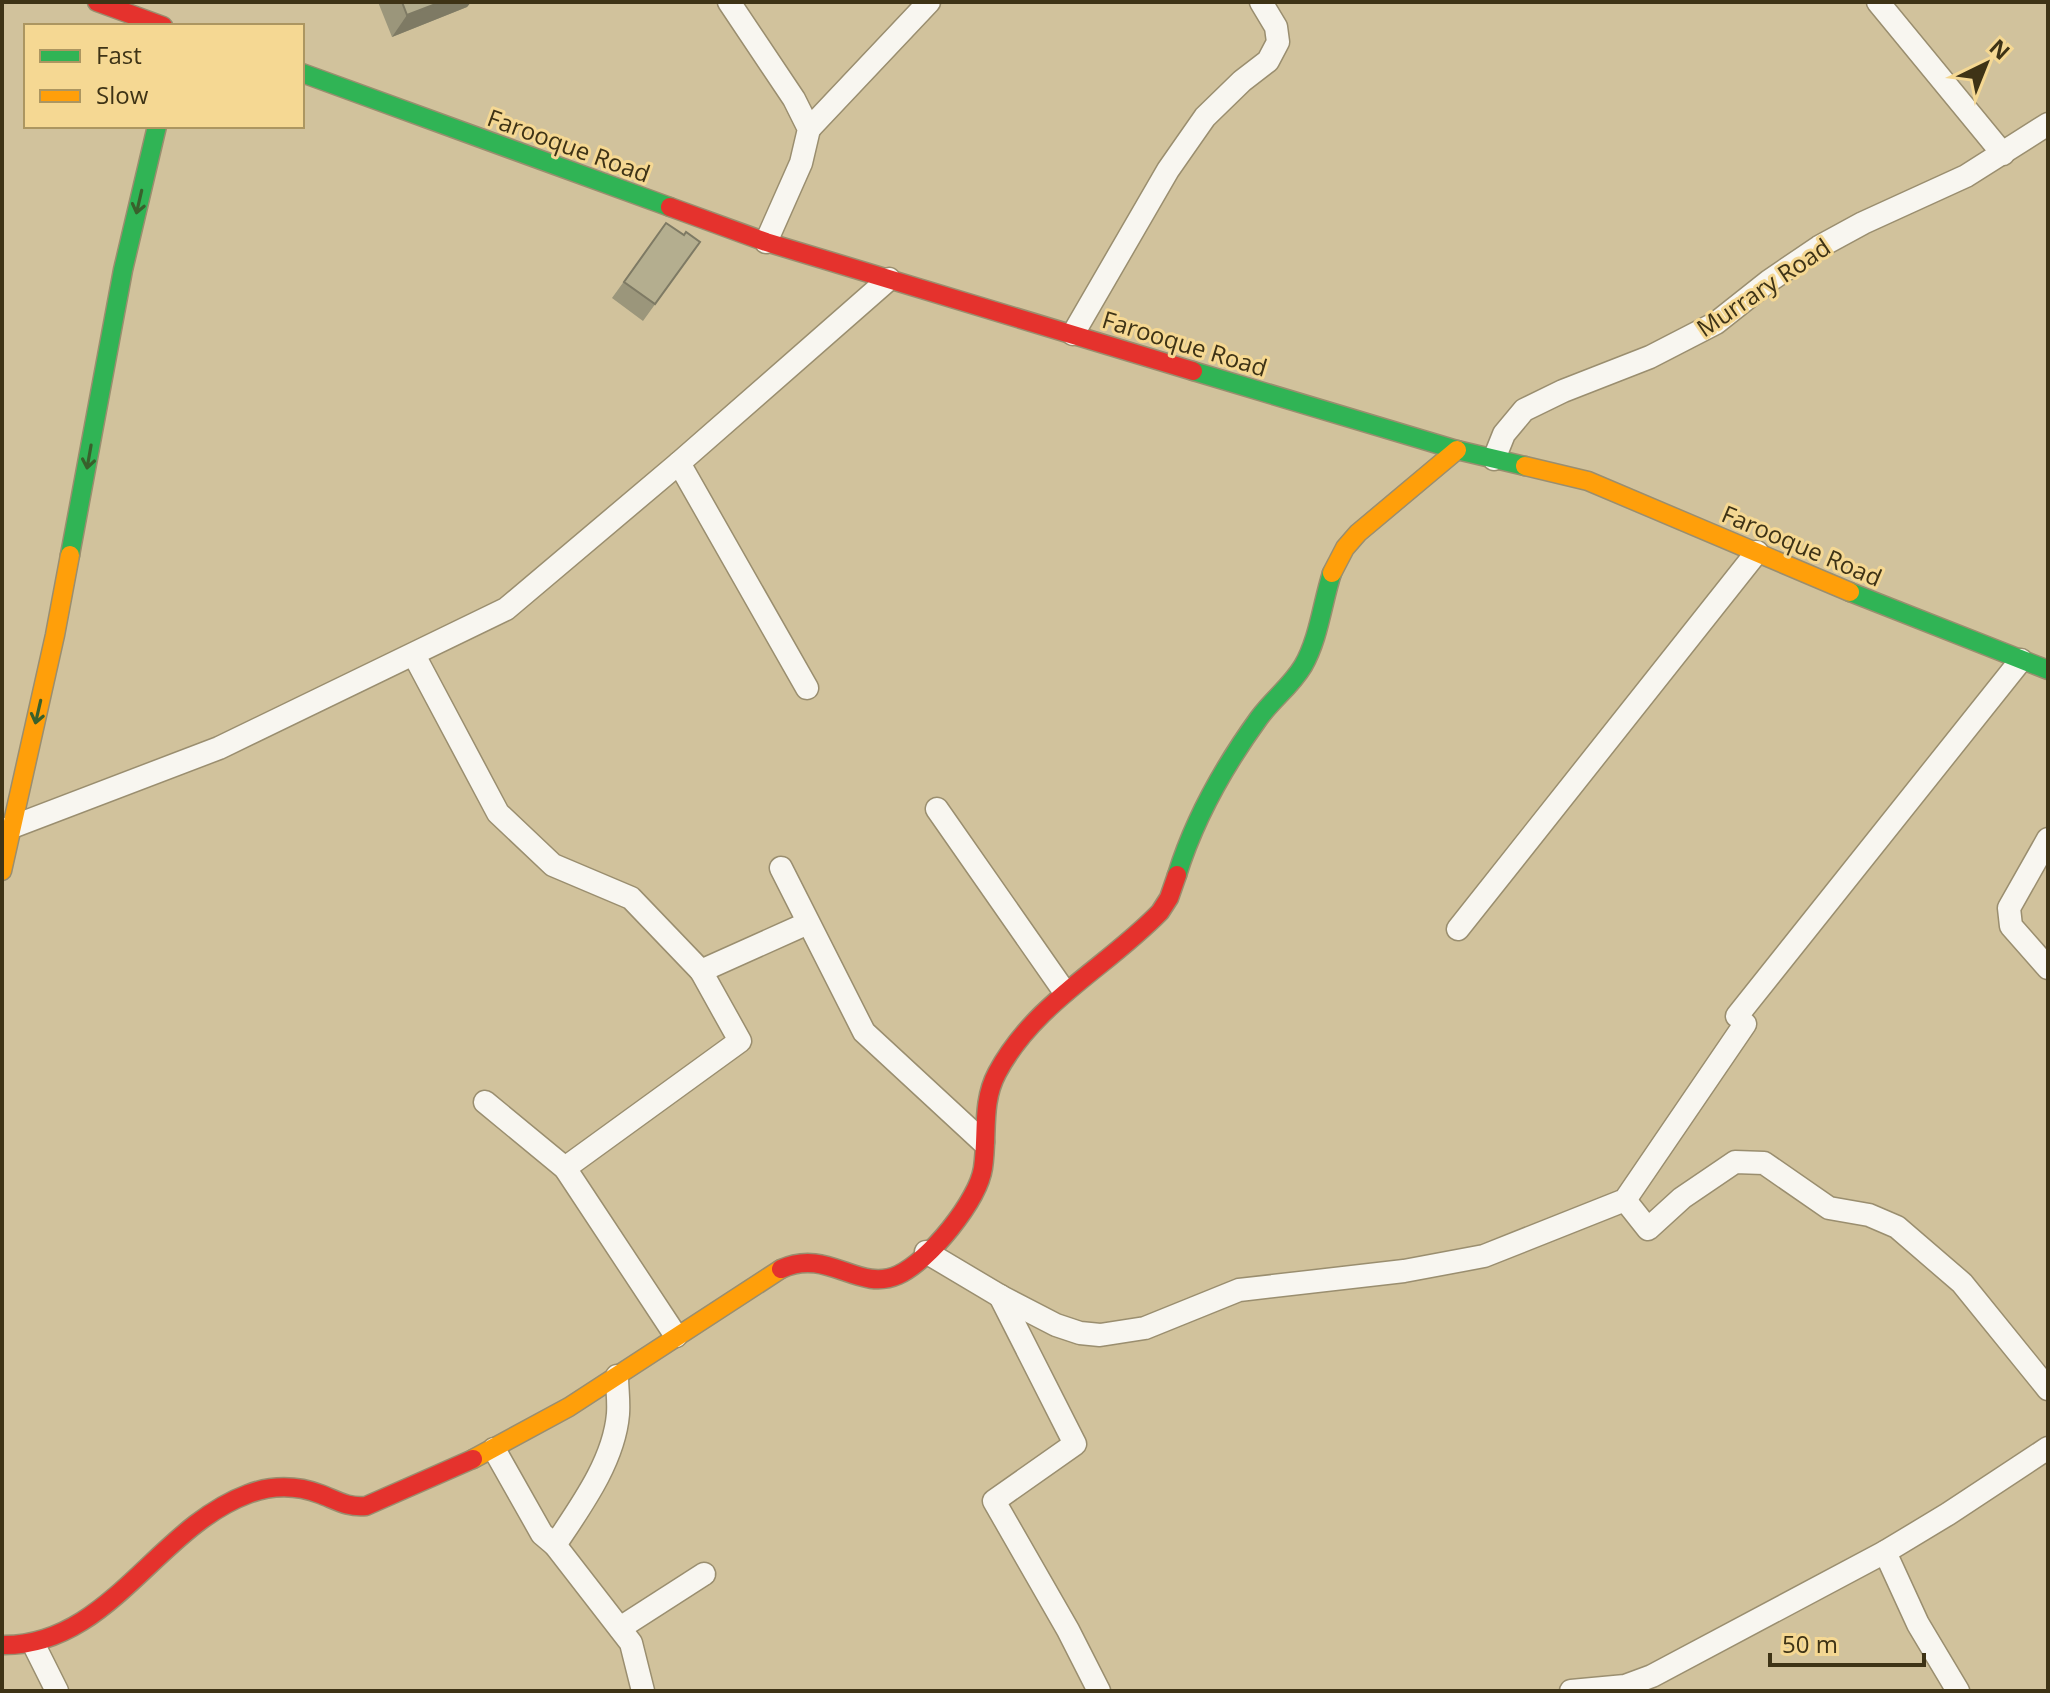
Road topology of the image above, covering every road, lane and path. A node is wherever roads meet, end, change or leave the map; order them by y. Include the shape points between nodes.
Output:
1 (97, 2) edge
2 (165, 2) edge
3 (729, 2) edge
4 (929, 2) edge
5 (1261, 2) edge
6 (1878, 2) edge
7 (156, 24) edge
8 (161, 24) edge
9 (304, 74) edge
10 (2048, 124) edge
11 (157, 128) edge
12 (809, 129) junction
13 (135, 141) dead end
14 (2003, 154) junction
15 (766, 242) junction
16 (889, 279) junction
17 (98, 303) dead end
18 (1073, 334) junction
19 (84, 379) dead end
20 (1457, 450) junction
21 (1494, 459) junction
22 (679, 463) junction
23 (1757, 552) junction
24 (414, 655) junction
25 (2021, 660) junction
26 (2048, 670) edge
27 (807, 688) dead end
28 (2, 795) edge
29 (937, 809) dead end
30 (7, 828) edge
31 (2048, 839) edge
32 (781, 868) dead end
33 (2, 871) edge
34 (808, 923) junction
35 (1458, 929) dead end
36 (2048, 968) edge
37 (701, 971) junction
38 (1064, 991) junction
39 (485, 1102) dead end
40 (983, 1142) junction
41 (565, 1168) junction
42 (1625, 1200) junction
43 (926, 1252) junction
44 (1000, 1296) junction
45 (676, 1336) junction
46 (617, 1376) junction
47 (2048, 1389) edge
48 (494, 1449) junction
49 (2046, 1452) edge
50 (555, 1545) junction
51 (1885, 1552) junction
52 (704, 1574) dead end
53 (620, 1628) junction
54 (2, 1645) edge
55 (34, 1645) junction
56 (57, 1691) edge
57 (643, 1691) edge
58 (1099, 1691) edge
59 (1571, 1691) edge
60 (1958, 1691) edge

1 - 7 street
2 - 8 street
3 - 12 street
4 - 12 street
5 - 18 street via 1276,27 1278,42 1268,61 1205,117 1168,170
6 - 14 street
9 - 15 street, Farooque Road
10 - 14 street, Murrary Road
11 -> 30 street via 123,270 55,635
12 - 15 street via 801,163
13 - 17 street
14 - 21 street, Murrary Road via 1819,247 1716,323 1524,410 1504,434
15 - 16 street, Farooque Road
16 - 18 street, Farooque Road
16 - 22 street
18 - 20 street, Farooque Road
19 - 28 street via 56,562
20 - 21 street, Farooque Road
20 - 38 street via 1348,543 1338,558 1313,645 1295,679 1261,715 1224,772 1194,828 1163,908
21 - 23 street, Farooque Road via 1588,481
22 - 24 street via 506,609
22 - 27 street
23 - 25 street, Farooque Road
23 - 35 street
24 - 30 street via 219,748
24 - 37 street via 498,813 553,865 631,898
25 - 26 street, Farooque Road
25 - 42 street via 1741,1020
29 - 38 street
30 - 33 street
31 - 36 street via 2009,908 2011,926
32 - 34 street
34 - 37 street
34 - 40 street via 864,1032
37 - 41 street via 740,1041
38 - 40 street via 1037,1017 999,1069 983,1113
39 - 41 street
40 - 43 street via 978,1185
41 - 45 street
42 - 44 street via 1484,1256 1239,1290 1145,1328 1100,1335 1056,1325
42 - 47 street via 1648,1229 1735,1162 1764,1163 1829,1208 1869,1215 1897,1227 1962,1283
43 - 44 street
43 - 45 street via 901,1274 875,1279 801,1261
44 - 58 street via 1075,1444 994,1501
45 - 46 street
46 - 48 street
46 - 50 street via 612,1442
48 - 50 street via 542,1534
48 - 55 street via 358,1507 286,1486 250,1493 180,1535 110,1602
49 - 51 street
50 - 53 street
51 - 59 street via 1652,1676 1625,1686
51 - 60 street via 1918,1624
52 - 53 street
53 - 57 street via 631,1643
54 - 55 street
55 - 56 street

